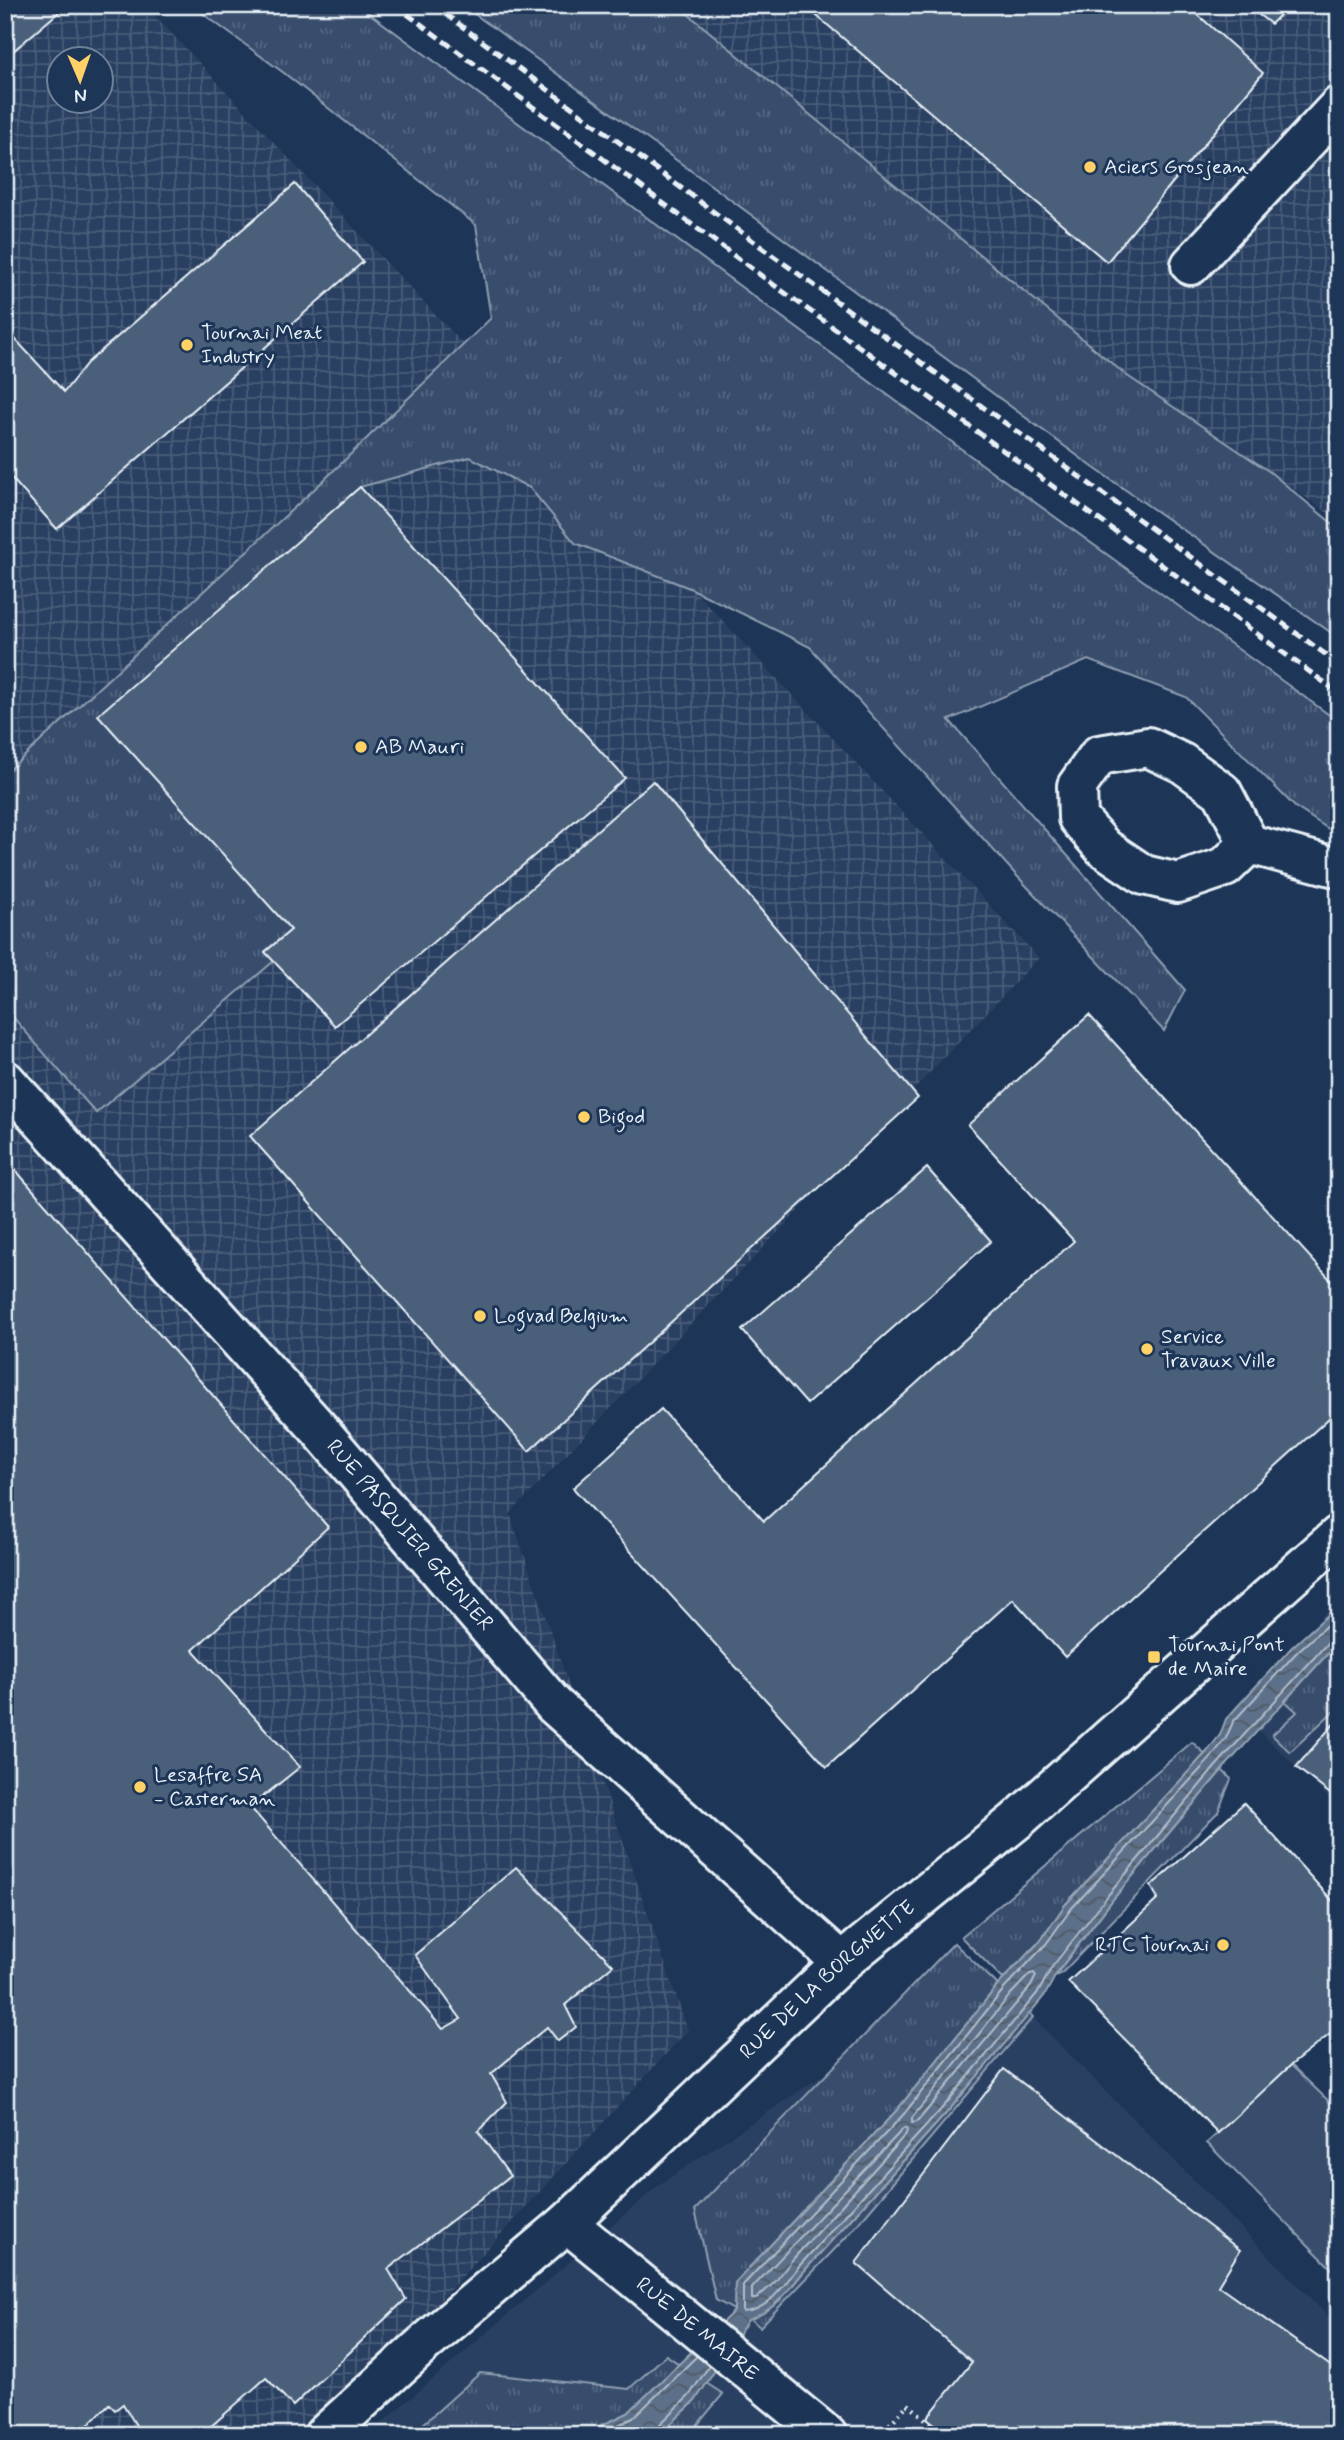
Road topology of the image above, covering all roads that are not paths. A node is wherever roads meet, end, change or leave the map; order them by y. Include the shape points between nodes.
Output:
1 (1339, 106) edge
2 (1191, 265) dead end
3 (1249, 844) dead end
4 (1339, 868) edge
5 (5, 1080) edge
6 (1339, 1535) edge
7 (842, 1962) junction
8 (567, 2222) junction
9 (324, 2435) edge
10 (827, 2435) edge

1 - 2 street
3 - 4 street
5 - 7 street, RUE PASQUIER GRENIER via 319,1429 554,1705
6 - 7 street, RUE DE LA BORGNETTE via 1016,1821
7 - 8 street, RUE DE LA BORGNETTE
8 - 9 street, RUE DE LA BORGNETTE
8 - 10 street, RUE DE MAIRE

